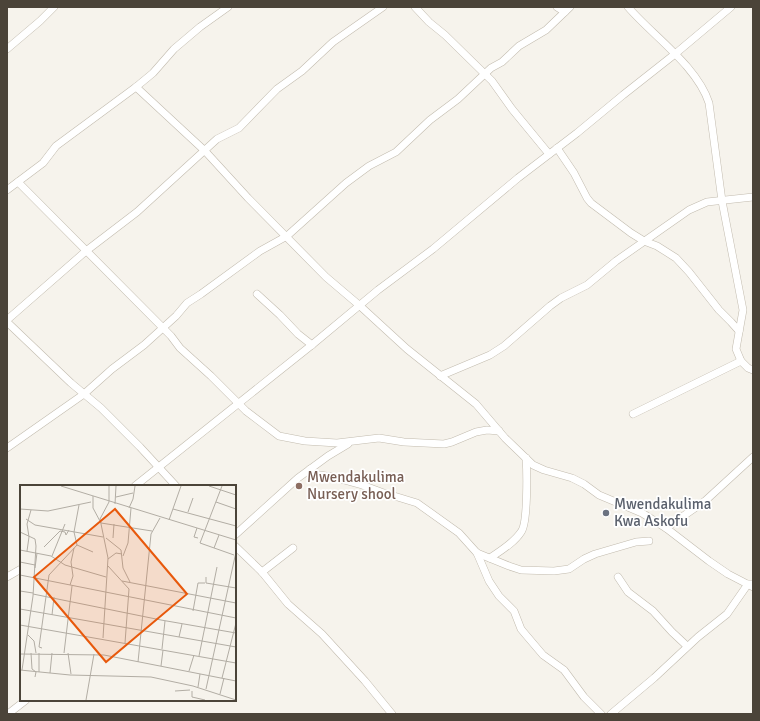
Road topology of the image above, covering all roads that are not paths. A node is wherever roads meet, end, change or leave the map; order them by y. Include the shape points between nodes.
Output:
1 (54, 7) edge
2 (228, 7) edge
3 (383, 7) edge
4 (415, 7) edge
5 (557, 7) edge
6 (570, 7) edge
7 (628, 7) edge
8 (732, 7) edge
9 (565, 12) junction
10 (7, 48) edge
11 (675, 54) junction
12 (484, 74) junction
13 (136, 87) junction
14 (557, 148) junction
15 (205, 151) junction
16 (549, 154) junction
17 (18, 182) junction
18 (7, 190) edge
19 (753, 197) edge
20 (722, 201) junction
21 (287, 236) junction
22 (644, 241) junction
23 (86, 251) junction
24 (258, 294) dead end
25 (359, 305) junction
26 (7, 321) edge
27 (162, 328) junction
28 (739, 331) junction
29 (312, 345) junction
30 (741, 361) junction
31 (753, 370) edge
32 (440, 376) junction
33 (84, 394) junction
34 (238, 404) junction
35 (633, 414) dead end
36 (499, 431) junction
37 (351, 442) junction
38 (7, 448) edge
39 (753, 457) edge
40 (526, 458) junction
41 (158, 468) junction
42 (310, 469) junction
43 (136, 485) edge
44 (175, 485) edge
45 (666, 528) junction
46 (236, 535) edge
47 (649, 541) dead end
48 (236, 547) edge
49 (293, 548) dead end
50 (477, 552) junction
51 (490, 558) junction
52 (20, 570) edge
53 (262, 572) junction
54 (7, 577) edge
55 (618, 577) dead end
56 (751, 585) edge
57 (687, 646) junction
58 (25, 701) edge
59 (8, 714) edge
60 (392, 714) edge
61 (601, 714) edge
62 (611, 714) edge

1 - 10 street
2 - 13 street via 174,49 153,73
3 - 15 street via 333,42 302,71 277,89 239,128 217,139
4 - 12 street
5 - 9 street
6 - 9 street
7 - 11 street
8 - 11 street
9 - 12 street via 546,30 519,46
11 - 14 street
11 - 20 street via 706,94
12 - 16 street
12 - 21 street via 396,152 369,166 346,183
13 - 15 street
13 - 17 street via 56,146 43,163
14 - 16 street
14 - 22 street via 591,203
15 - 21 street via 246,197
15 - 23 street via 129,219
16 - 25 street via 433,249
17 - 18 street
17 - 23 street
19 - 20 street
20 - 22 street via 707,202 689,210
20 - 28 street via 742,310
21 - 25 street via 326,277
21 - 27 street via 260,251 186,303
22 - 28 street via 676,258 718,310
22 - 32 street via 587,285 550,306 504,346 490,355
23 - 26 street
23 - 27 street
24 - 29 street
25 - 29 street
25 - 32 street
26 - 33 street
27 - 33 street via 144,346 112,369
27 - 34 street
28 - 30 street via 736,348
29 - 34 street
30 - 31 street
30 - 35 street
32 - 36 street via 476,404
33 - 38 street
33 - 41 street via 101,408
34 - 37 street via 279,436 306,441
34 - 41 street
36 - 37 street via 476,432 444,444 379,438
36 - 40 street
37 - 42 street
39 - 45 street via 705,501
40 - 45 street via 538,468 572,478
40 - 51 street via 523,529
41 - 43 street
41 - 44 street
42 - 46 street
42 - 50 street via 313,474 362,485 417,503 459,533
45 - 56 street via 728,574
47 - 51 street via 632,543 595,554 563,571 521,570
48 - 53 street
49 - 53 street
50 - 51 street
50 - 61 street via 489,582 498,596 514,611 521,629 543,655 564,670 584,697
52 - 54 street
53 - 60 street via 288,604 322,634
55 - 57 street via 628,592 653,611
56 - 57 street via 727,614
57 - 62 street
58 - 59 street

